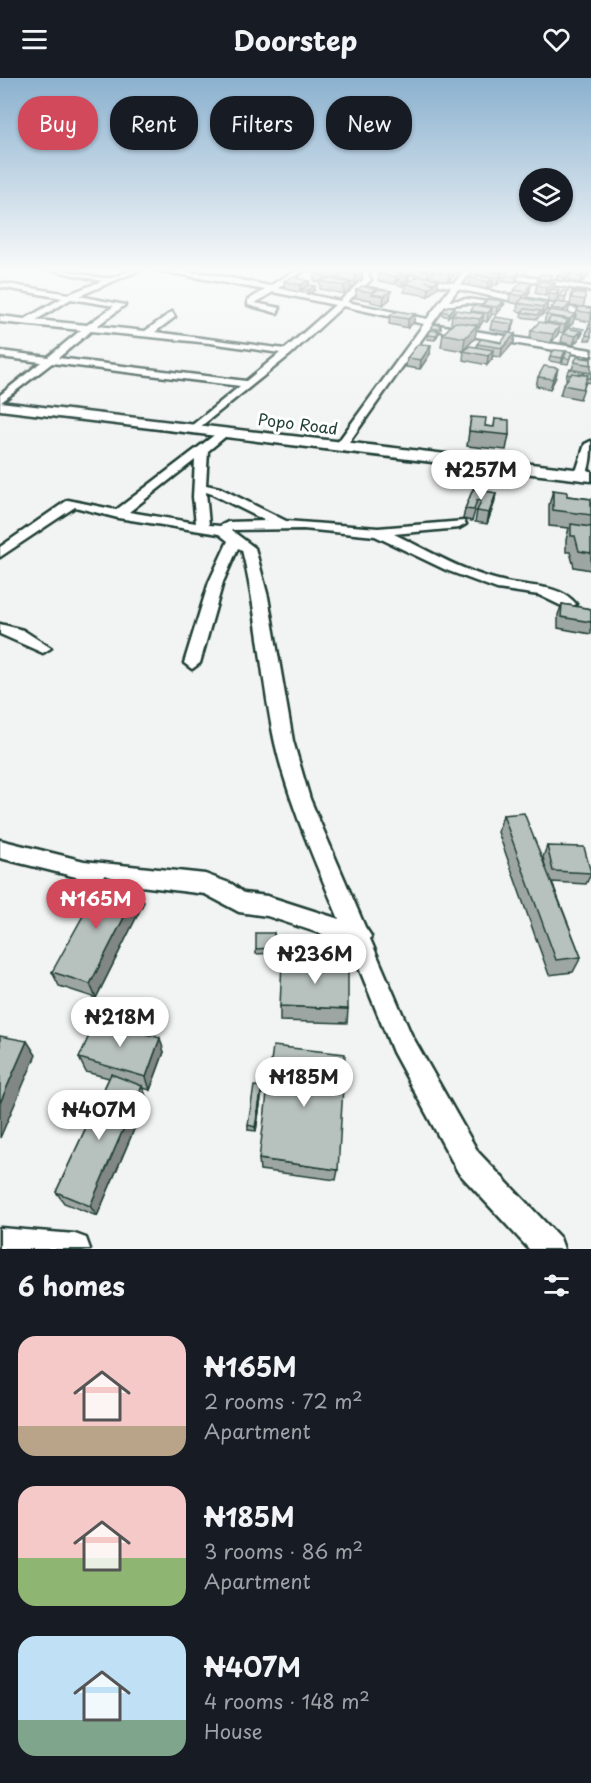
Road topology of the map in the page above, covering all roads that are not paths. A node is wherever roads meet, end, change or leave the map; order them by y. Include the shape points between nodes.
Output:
1 (40, 324) edge
2 (95, 324) edge
3 (160, 324) edge
4 (318, 324) edge
5 (428, 324) joint
6 (87, 329) junction
7 (525, 333) dead end
8 (146, 334) junction
9 (509, 338) junction
10 (288, 352) junction
11 (591, 353) edge
12 (0, 354) edge
13 (47, 360) junction
14 (249, 384) junction
15 (0, 400) edge
16 (0, 406) edge
17 (195, 428) junction
18 (225, 432) junction
19 (591, 444) edge
20 (341, 447) junction
21 (202, 450) junction
22 (586, 475) edge
23 (201, 487) junction
24 (118, 514) junction
25 (283, 524) junction
26 (459, 524) dead end
27 (221, 532) junction
28 (378, 532) junction
29 (0, 553) edge
30 (568, 604) edge
31 (0, 629) edge
32 (43, 648) dead end
33 (192, 663) dead end
34 (0, 849) edge
35 (360, 936) junction
36 (0, 1243) edge
37 (75, 1249) edge
38 (549, 1249) edge

1 - 6 street
2 - 6 street
3 - 8 street
4 - 10 street
5 - 9 street
5 - 20 street
6 - 8 street
6 - 13 street
7 - 9 street
8 - 10 street
9 - 11 street
10 - 14 street
12 - 13 street
13 - 14 street
13 - 15 street
14 - 17 street
16 - 17 main road, Popo Road
17 - 18 main road, Popo Road
18 - 20 main road, Popo Road
18 - 21 street
19 - 22 street
20 - 22 main road, Popo Road
21 - 23 street
21 - 24 street
23 - 25 street
23 - 27 street via 199,497
24 - 27 street
24 - 29 street via 73,503
25 - 27 street via 228,526
25 - 28 street
26 - 28 street
27 - 33 street via 216,582
27 - 35 street via 248,549 261,597 284,741 300,800
28 - 30 street via 451,567 502,586 542,591
31 - 32 street
34 - 35 street via 84,870 205,884 239,902 267,906
35 - 38 street via 402,1043 468,1162
36 - 37 street

